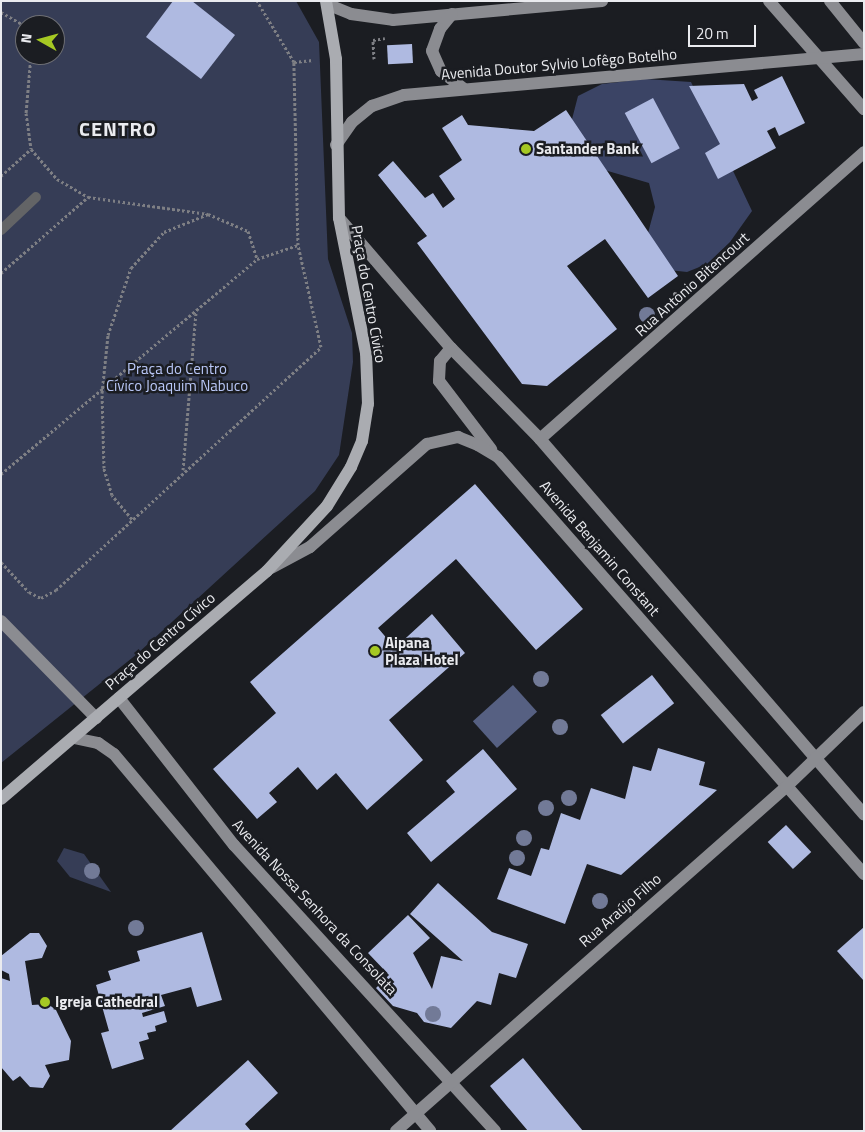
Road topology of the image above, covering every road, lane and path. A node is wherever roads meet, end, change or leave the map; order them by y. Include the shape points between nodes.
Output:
1 (257, 1) edge
2 (602, 1) edge
3 (769, 1) edge
4 (830, 1) edge
5 (327, 3) edge
6 (1, 12) edge
7 (452, 14) junction
8 (15, 20) edge
9 (864, 43) edge
10 (864, 54) edge
11 (817, 58) junction
12 (313, 60) dead end
13 (294, 62) junction
14 (30, 65) edge
15 (463, 88) junction
16 (864, 109) edge
17 (336, 145) junction
18 (31, 150) junction
19 (864, 152) edge
20 (1, 176) edge
21 (36, 196) dead end
22 (88, 197) junction
23 (208, 214) junction
24 (339, 218) junction
25 (1, 230) edge
26 (298, 244) junction
27 (257, 259) junction
28 (1, 273) edge
29 (196, 312) junction
30 (451, 348) junction
31 (102, 392) junction
32 (540, 439) junction
33 (498, 457) junction
34 (182, 470) junction
35 (1, 474) edge
36 (132, 519) junction
37 (1, 562) edge
38 (267, 571) junction
39 (1, 621) edge
40 (118, 698) junction
41 (864, 712) edge
42 (96, 718) junction
43 (74, 738) junction
44 (812, 758) junction
45 (786, 787) junction
46 (1, 799) edge
47 (864, 814) edge
48 (864, 874) edge
49 (450, 1079) junction
50 (414, 1114) junction
51 (396, 1131) edge
52 (430, 1131) edge
53 (495, 1131) edge

1 - 13 path
2 - 7 main road
3 - 11 main road
4 - 9 main road
5 - 7 main road via 350,14 392,20
5 - 17 main road, Praça do Centro Cívico via 336,59
6 - 8 path
7 - 15 main road via 440,29 432,52 441,71
10 - 11 main road, Avenida Doutor Sylvio Lofêgo Botelho
11 - 15 main road, Avenida Doutor Sylvio Lofêgo Botelho
11 - 16 main road
12 - 13 path
13 - 26 path
14 - 18 path via 26,113
15 - 17 main road, Avenida Doutor Sylvio Lofêgo Botelho via 404,95 372,106 352,122
17 - 24 main road, Praça do Centro Cívico
18 - 20 path
18 - 22 path via 58,179
19 - 32 main road, Rua Antônio Bitencourt
21 - 25 lane
22 - 23 path
22 - 28 path
23 - 27 path via 248,231
23 - 31 path via 164,232 131,268 108,335
24 - 30 main road, Avenida Benjamin Constant
24 - 38 main road, Praça do Centro Cívico via 366,353 368,404 362,442 327,506
26 - 27 path
26 - 34 path via 321,348
27 - 29 path
29 - 31 path
29 - 34 path
30 - 32 main road, Avenida Benjamin Constant
30 - 33 main road via 440,361 439,381
31 - 35 path
31 - 36 path via 104,468 112,495
32 - 44 main road, Avenida Benjamin Constant
33 - 38 main road, Avenida Benjamin Constant via 458,437 427,444 310,547
33 - 45 main road, Avenida Benjamin Constant
34 - 36 path
36 - 37 path via 56,590 41,598
38 - 40 main road, Praça do Centro Cívico
39 - 42 main road
40 - 42 main road, Praça do Centro Cívico
40 - 49 main road, Avenida Nossa Senhora da Consolata via 234,844
41 - 44 main road, Rua Araújo Filho
42 - 43 main road, Praça do Centro Cívico
43 - 46 main road, Praça do Centro Cívico
43 - 50 main road via 98,743 114,754
44 - 45 main road, Rua Araújo Filho
44 - 47 main road, Avenida Benjamin Constant
45 - 48 main road, Avenida Benjamin Constant
45 - 49 main road, Rua Araújo Filho
49 - 50 main road, Rua Araújo Filho
49 - 53 main road, Avenida Nossa Senhora da Consolata
50 - 51 main road, Rua Araújo Filho
50 - 52 main road

